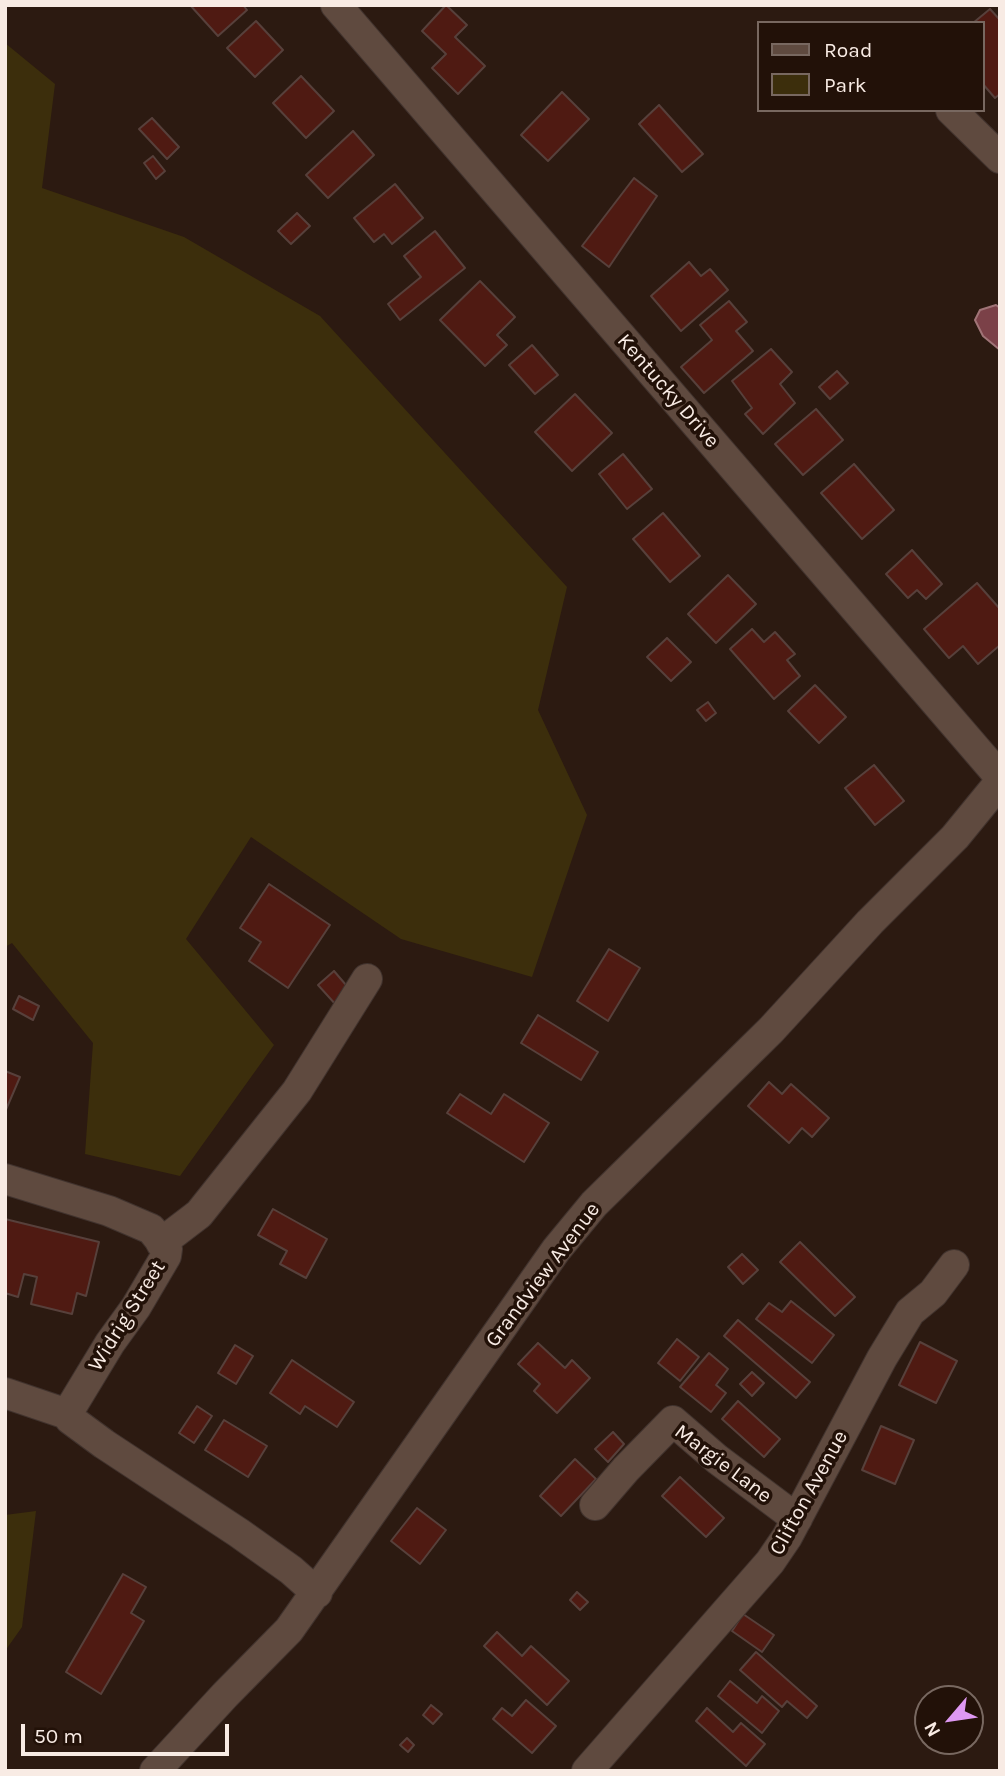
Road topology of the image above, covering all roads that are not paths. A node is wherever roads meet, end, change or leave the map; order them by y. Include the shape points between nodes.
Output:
1 (336, 5) edge
2 (953, 112) edge
3 (1000, 158) edge
4 (1000, 780) edge
5 (367, 979) dead end
6 (5, 1179) edge
7 (161, 1242) junction
8 (954, 1265) dead end
9 (5, 1393) edge
10 (67, 1414) junction
11 (595, 1505) dead end
12 (797, 1519) junction
13 (317, 1593) junction
14 (155, 1771) edge
15 (587, 1771) edge

1 - 4 street, Kentucky Drive
2 - 3 street
4 - 13 street, Grandview Avenue via 955,837 771,1030 594,1204 556,1250
5 - 7 street, Widrig Street via 297,1091 199,1214
6 - 7 street via 109,1211 151,1229
7 - 10 street, Widrig Street via 166,1256
8 - 12 street, Clifton Avenue via 933,1293 910,1312
9 - 10 street
10 - 13 street via 291,1570
11 - 12 street, Margie Lane via 673,1421
12 - 15 street, Clifton Avenue via 770,1562
13 - 14 street, Grandview Avenue via 289,1630

